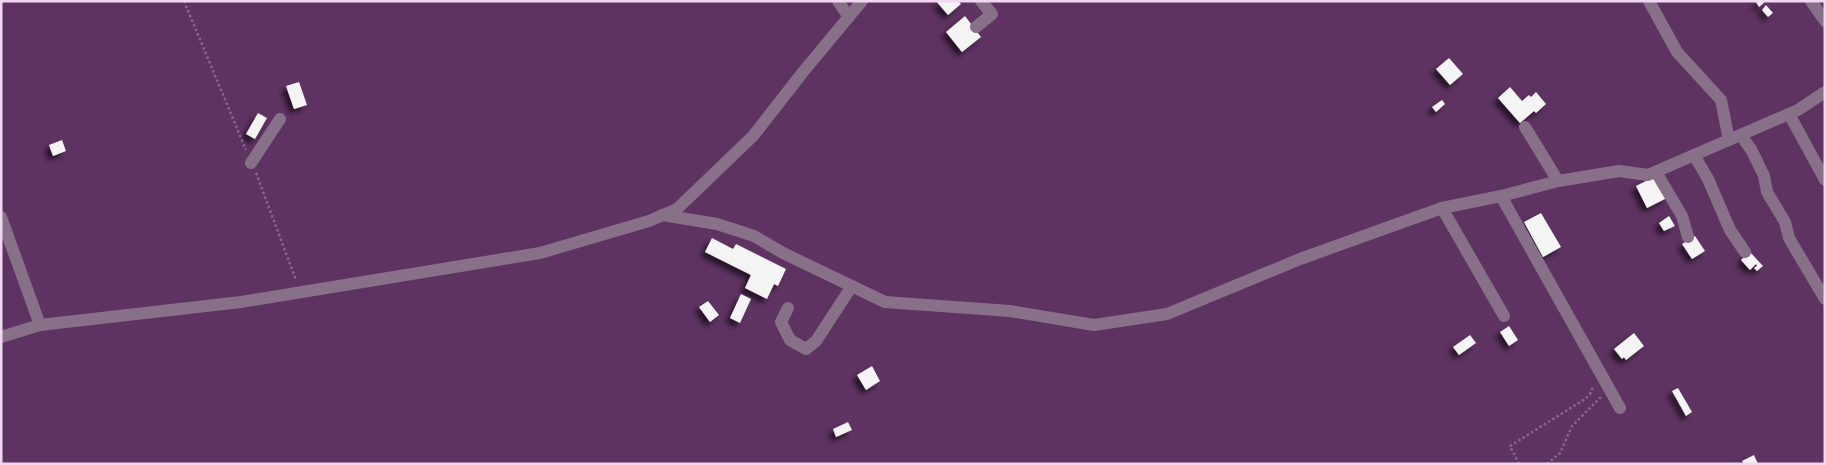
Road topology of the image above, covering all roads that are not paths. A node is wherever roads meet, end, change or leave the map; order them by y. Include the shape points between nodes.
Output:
1 (838, 1) edge
2 (862, 1) edge
3 (982, 1) edge
4 (1649, 1) edge
5 (1812, 1) edge
6 (849, 17) junction
7 (1825, 21) edge
8 (976, 27) dead end
9 (1825, 92) edge
10 (1789, 114) junction
11 (280, 119) dead end
12 (1526, 127) dead end
13 (1741, 135) junction
14 (1729, 140) junction
15 (1694, 155) junction
16 (251, 162) road end
17 (1656, 172) junction
18 (1825, 180) edge
19 (1558, 181) junction
20 (1502, 196) junction
21 (1442, 208) junction
22 (662, 215) junction
23 (1, 217) edge
24 (1688, 236) dead end
25 (1744, 252) dead end
26 (852, 286) junction
27 (1825, 299) edge
28 (788, 308) dead end
29 (1504, 316) dead end
30 (40, 326) junction
31 (1, 337) edge
32 (1620, 408) dead end

1 - 6 street
2 - 6 street
3 - 8 street via 992,14
4 - 14 street via 1677,52 1721,100
5 - 7 street
6 - 22 street via 753,136 677,209
9 - 10 street
10 - 13 street
10 - 18 street
11 - 16 street
12 - 19 street
13 - 14 street
13 - 27 street via 1764,176 1767,192 1786,222 1789,238
14 - 15 street
15 - 17 street
15 - 25 street
17 - 19 street via 1648,175 1619,171
17 - 24 street via 1682,216
19 - 20 street
20 - 21 street
20 - 32 street
21 - 26 street via 1300,259 1167,314 1094,325 1010,311 885,302
21 - 29 street
22 - 26 street via 717,224 754,236
22 - 30 street via 540,252 301,294
23 - 30 street
26 - 28 street via 816,340 806,349 790,340 781,322
30 - 31 street

